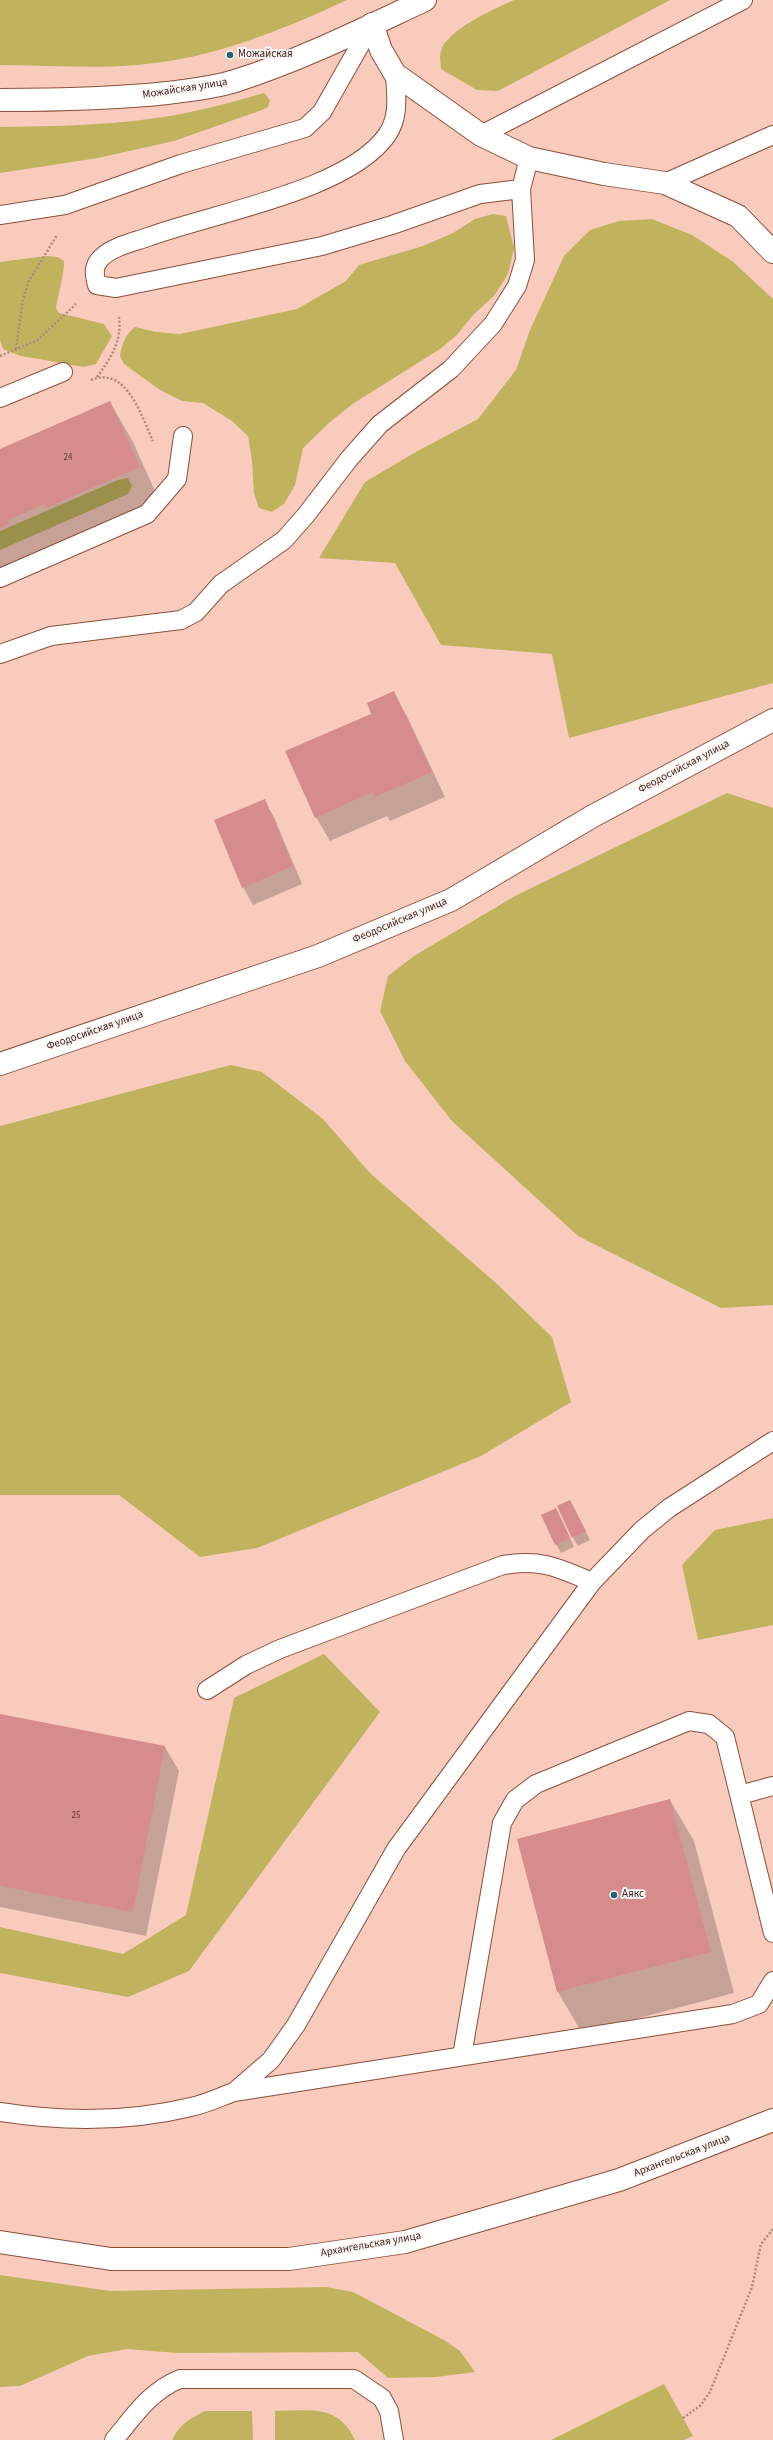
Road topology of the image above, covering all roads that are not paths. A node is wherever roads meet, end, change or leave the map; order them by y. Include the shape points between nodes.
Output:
1 (425, 0) edge
2 (743, 0) edge
3 (372, 24) junction
4 (395, 74) junction
5 (0, 100) edge
6 (481, 135) junction
7 (773, 135) edge
8 (529, 158) junction
9 (665, 183) junction
10 (521, 189) junction
11 (0, 215) edge
12 (773, 252) edge
13 (63, 372) dead end
14 (0, 398) edge
15 (184, 436) dead end
16 (0, 578) edge
17 (0, 654) edge
18 (773, 720) edge
19 (0, 1064) edge
20 (773, 1441) edge
21 (592, 1582) junction
22 (207, 1690) dead end
23 (773, 1786) edge
24 (740, 1795) junction
25 (770, 1905) edge
26 (773, 1933) edge
27 (773, 1981) edge
28 (462, 2056) junction
29 (234, 2092) junction
30 (0, 2112) edge
31 (773, 2120) edge
32 (0, 2242) edge
33 (114, 2440) edge
34 (394, 2440) edge

1 - 3 street, Можайская улица
2 - 6 lane
3 - 4 street via 381,50
3 - 5 street, Можайская улица via 310,54 234,81 199,89 142,96
3 - 11 lane via 322,112 305,128 181,164 65,205
4 - 6 street
4 - 10 lane via 397,110 393,121 387,135 364,158 334,177 268,201 180,225 116,249 102,257 96,266 94,273 97,285 116,288 322,246 480,194
6 - 8 street
7 - 9 lane
8 - 9 street via 604,174
8 - 10 lane
9 - 12 street via 738,216
10 - 17 lane via 525,260 517,286 494,324 451,369 380,424 284,540 222,584 196,612 181,620 51,636
13 - 14 lane
15 - 16 lane via 177,479 147,514
18 - 19 street, Феодосийская улица via 593,816 451,900 318,956
20 - 21 lane via 669,1508 642,1530
21 - 22 lane via 553,1565 527,1561 503,1565 280,1649 246,1665
21 - 29 lane via 396,1849 292,2031 271,2060
23 - 24 lane
24 - 25 lane
24 - 28 lane via 725,1737 709,1724 689,1721 536,1784 515,1800 502,1822
25 - 26 lane
27 - 28 lane via 759,2004 733,2014
28 - 29 lane
29 - 30 lane via 192,2107 151,2115 84,2120
31 - 32 street, Архангельская улица via 619,2180 405,2242 289,2259 111,2259
33 - 34 lane via 154,2394 180,2380 346,2379 354,2379 382,2398 389,2411

